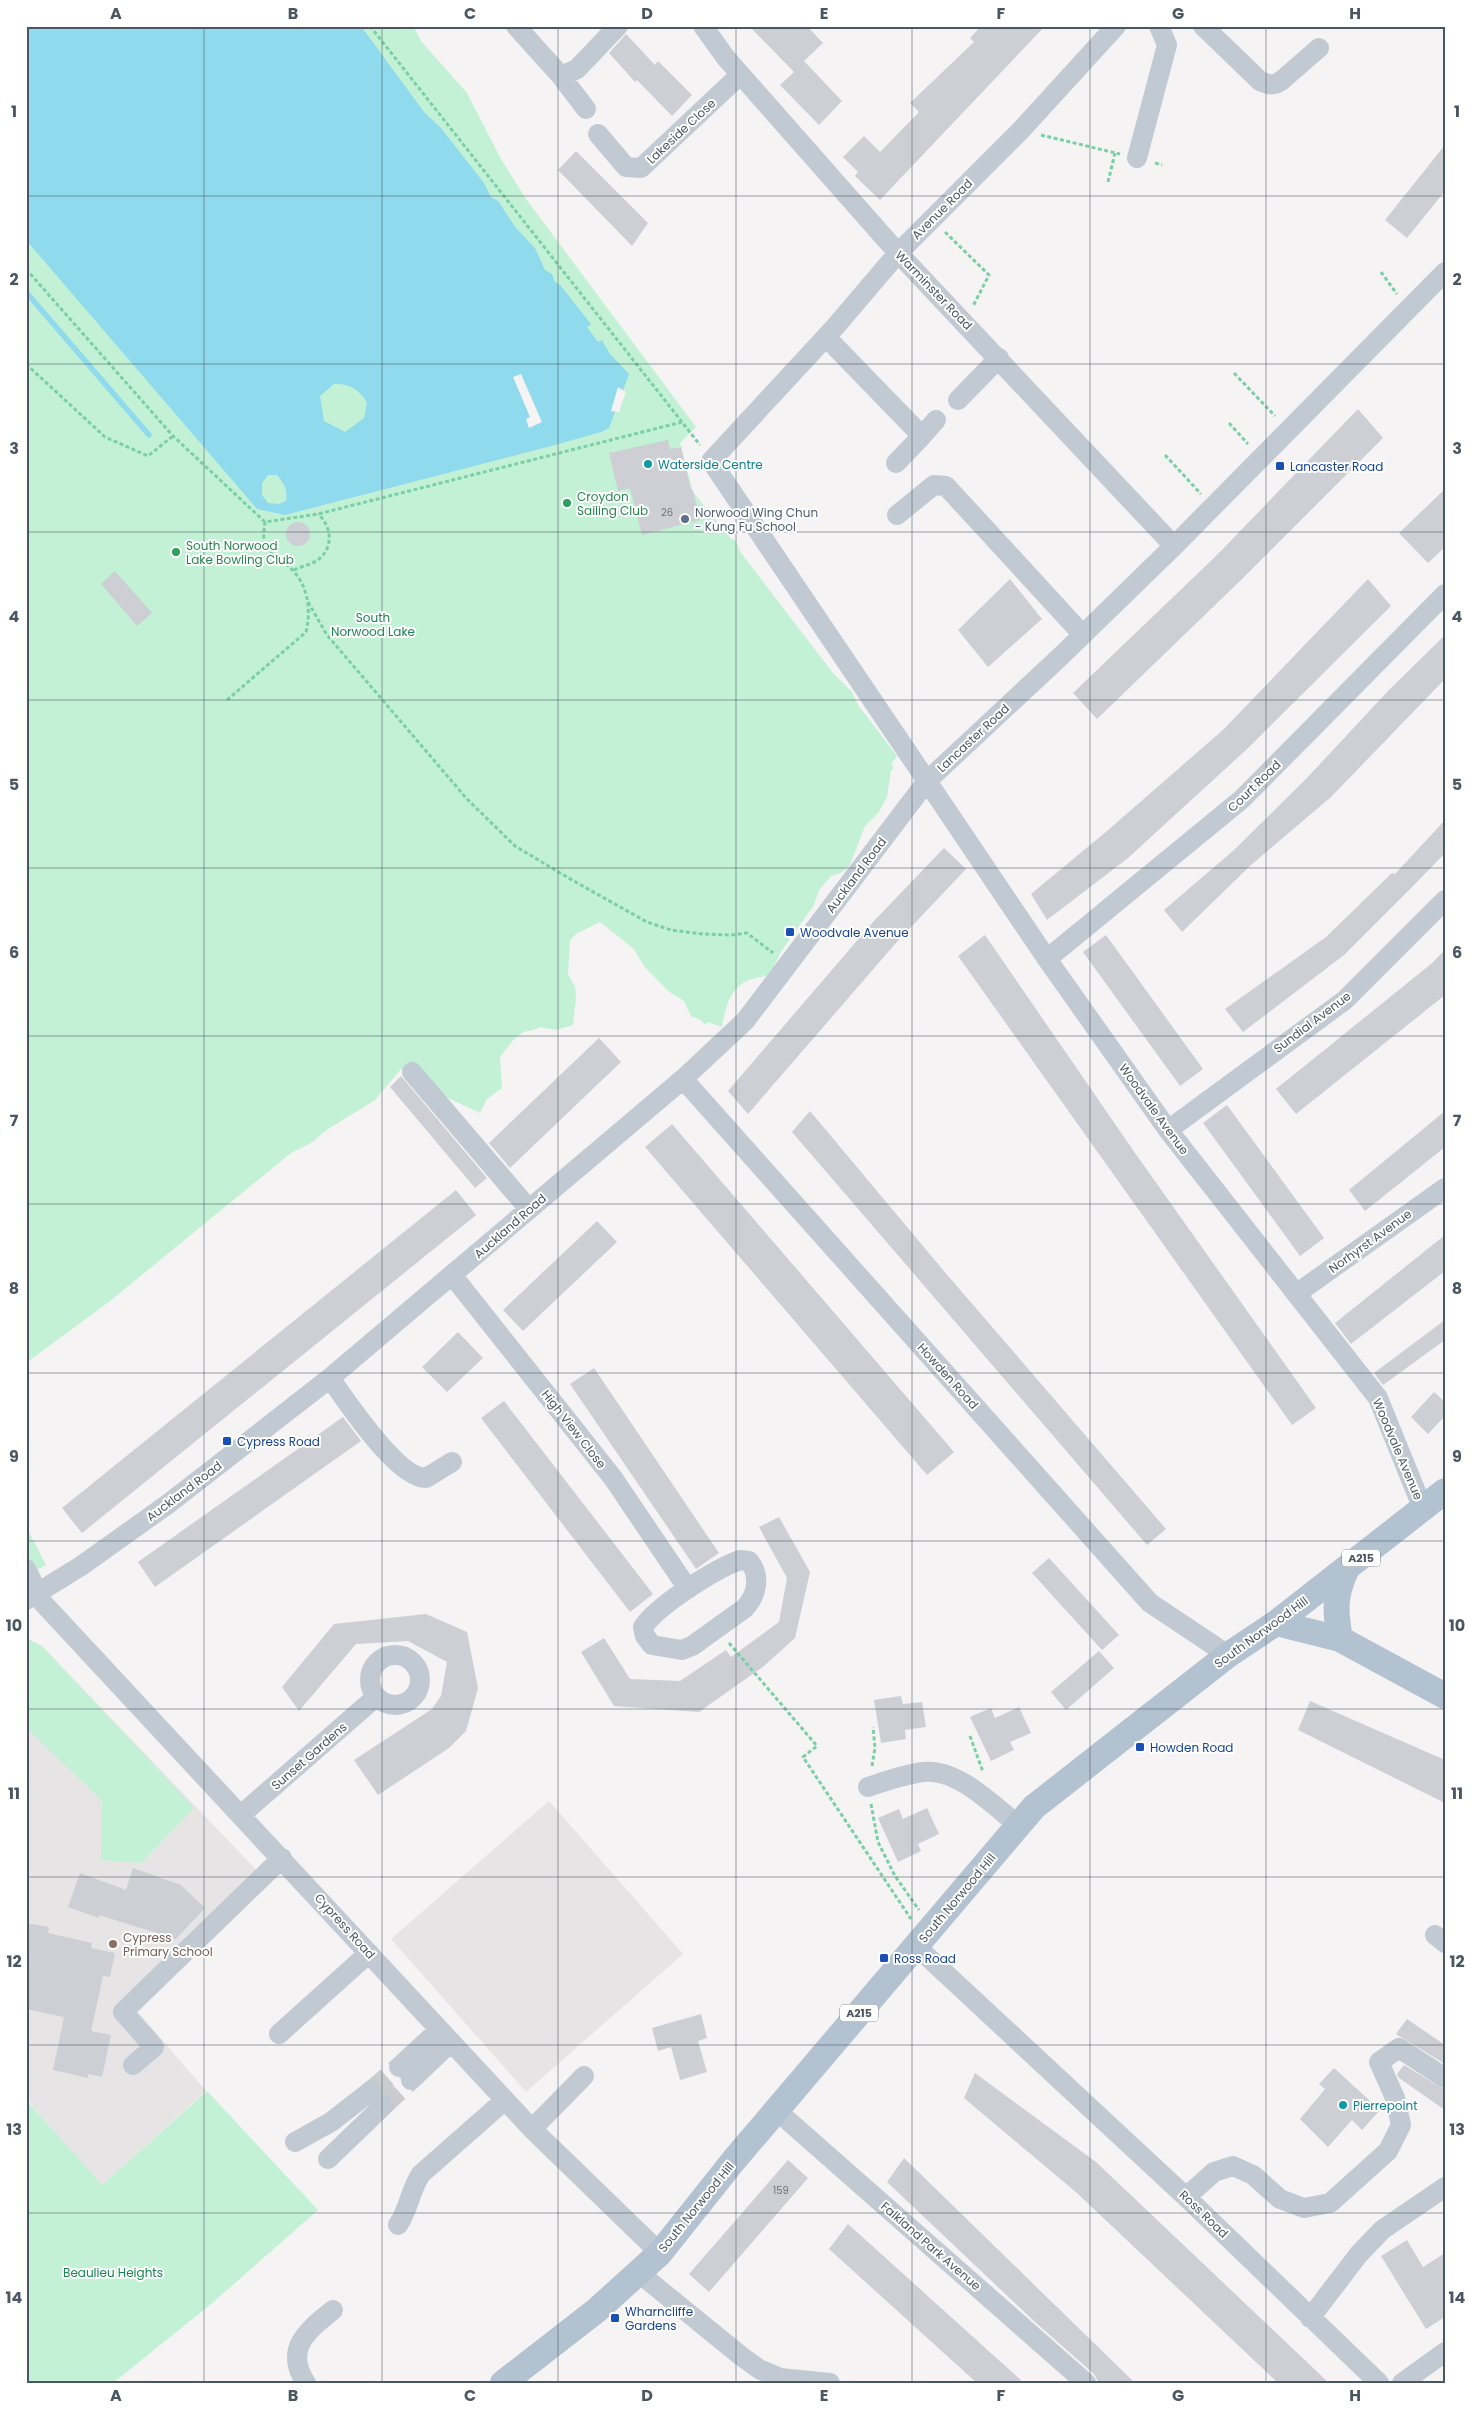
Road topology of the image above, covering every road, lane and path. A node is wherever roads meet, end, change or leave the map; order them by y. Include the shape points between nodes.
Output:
1 (370, 26) edge
2 (516, 26) edge
3 (618, 26) edge
4 (704, 26) edge
5 (1116, 26) edge
6 (1159, 26) edge
7 (1204, 26) edge
8 (1319, 48) dead end
9 (740, 75) junction
10 (561, 76) junction
11 (586, 109) dead end
12 (1021, 130) junction
13 (598, 134) dead end
14 (1115, 153) junction
15 (1137, 158) junction
16 (1162, 164) dead end
17 (1108, 182) dead end
18 (932, 219) junction
19 (898, 253) junction
20 (26, 269) edge
21 (1381, 272) dead end
22 (1445, 272) edge
23 (1408, 308) junction
24 (964, 322) junction
25 (826, 337) junction
26 (999, 358) junction
27 (26, 364) edge
28 (1234, 373) dead end
29 (958, 400) dead end
30 (936, 420) dead end
31 (682, 422) junction
32 (1229, 423) dead end
33 (1289, 431) junction
34 (173, 436) junction
35 (922, 436) junction
36 (1165, 455) dead end
37 (1262, 459) junction
38 (711, 461) junction
39 (896, 463) dead end
40 (1213, 507) junction
41 (318, 514) junction
42 (897, 514) dead end
43 (265, 522) junction
44 (1174, 546) junction
45 (294, 570) junction
46 (1445, 594) edge
47 (308, 602) junction
48 (1083, 634) junction
49 (228, 700) dead end
50 (927, 781) junction
51 (1445, 900) edge
52 (1047, 959) junction
53 (788, 964) junction
54 (412, 1072) dead end
55 (683, 1078) junction
56 (1168, 1130) junction
57 (1445, 1188) edge
58 (530, 1209) junction
59 (452, 1275) junction
60 (1296, 1294) junction
61 (330, 1378) junction
62 (452, 1462) dead end
63 (1445, 1492) edge
64 (1423, 1509) junction
65 (1347, 1568) junction
66 (26, 1569) edge
67 (688, 1589) junction
68 (32, 1596) edge
69 (1276, 1623) junction
70 (717, 1629) junction
71 (1340, 1639) junction
72 (1228, 1655) junction
73 (1445, 1696) edge
74 (376, 1697) dead end
75 (970, 1736) dead end
76 (868, 1787) dead end
77 (978, 1794) junction
78 (242, 1814) junction
79 (1018, 1825) junction
80 (878, 1842) dead end
81 (282, 1858) junction
82 (924, 1938) junction
83 (369, 1953) junction
84 (279, 2034) dead end
85 (445, 2036) junction
86 (133, 2065) dead end
87 (405, 2073) tunnel mouth
88 (584, 2076) dead end
89 (1445, 2078) edge
90 (505, 2100) junction
91 (776, 2110) junction
92 (532, 2128) junction
93 (295, 2142) dead end
94 (328, 2159) dead end
95 (1445, 2187) edge
96 (1186, 2197) junction
97 (398, 2225) dead end
98 (660, 2253) junction
99 (639, 2273) junction
100 (333, 2310) dead end
101 (1310, 2318) junction
102 (1445, 2352) edge
103 (306, 2383) edge
104 (503, 2383) edge
105 (830, 2383) edge
106 (1086, 2383) edge
107 (1379, 2383) edge
108 (1402, 2383) edge

1 - 31 path
2 - 10 street
3 - 10 street via 577,69
4 - 9 street, Warminster Road
5 - 12 street, Avenue Road
6 - 15 street via 1166,45
7 - 8 street via 1268,85 1281,81
9 - 13 street, Lakeside Close via 641,168 626,167
9 - 19 street, Warminster Road
10 - 11 street
12 - 14 path
12 - 18 street, Avenue Road
14 - 15 path
14 - 17 path
15 - 16 path
18 - 19 street, Avenue Road
18 - 24 path via 989,274
19 - 24 street, Warminster Road
19 - 25 street, Avenue Road
20 - 34 path
21 - 23 path
22 - 23 street, Lancaster Road
23 - 33 street, Lancaster Road
24 - 26 street, Warminster Road
25 - 35 street
25 - 38 street, Avenue Road
26 - 29 street
26 - 44 street, Warminster Road
27 - 34 path via 104,437 148,456
28 - 33 path
30 - 35 street
31 - 38 path
31 - 41 path
32 - 37 path
33 - 37 street, Lancaster Road
34 - 43 path
35 - 39 street
36 - 40 path
37 - 40 street, Lancaster Road
38 - 50 street, Woodvale Avenue
40 - 44 street, Lancaster Road
41 - 43 path
41 - 45 path via 327,524 327,549 320,558
42 - 48 street via 934,484 946,486
43 - 45 path via 263,540 268,549
44 - 48 street, Lancaster Road
45 - 47 path
46 - 52 street, Court Road via 1242,799
47 - 49 path via 306,632
47 - 53 path via 327,635 467,799 515,846 647,922 671,930 702,934 747,933
48 - 50 street, Lancaster Road
50 - 52 street, Woodvale Avenue
50 - 53 street, Auckland Road
51 - 56 street, Sundial Avenue via 1345,1000
52 - 56 street, Woodvale Avenue
53 - 55 street, Auckland Road via 745,1021
54 - 58 street
55 - 58 street, Auckland Road
55 - 72 street, Howden Road via 1150,1603
56 - 60 street, Woodvale Avenue
57 - 60 street, Norhyrst Avenue
58 - 59 street, Auckland Road
59 - 61 street, Auckland Road
59 - 67 street, High View Close via 613,1478
60 - 64 street, Woodvale Avenue via 1378,1398
61 - 62 street via 398,1464 416,1476 426,1478
61 - 68 street, Auckland Road via 168,1504 81,1566
63 - 64 main road, South Norwood Hill / A215
64 - 65 main road, South Norwood Hill / A215
65 - 69 main road, South Norwood Hill / A215
65 - 71 main road via 1338,1587 1336,1617
66 - 68 street, Cypress Road
67 - 70 street via 648,1619 643,1627 645,1636 652,1645 682,1650
67 - 70 street via 740,1560 749,1561 754,1567 757,1578 752,1601
68 - 78 street, Cypress Road via 44,1603
69 - 71 main road
69 - 72 main road, South Norwood Hill / A215
70 - 82 path via 817,1746 803,1757
71 - 73 main road
72 - 79 main road, South Norwood Hill / A215 via 1034,1807
74 - 78 street, Sunset Gardens
75 - 77 path via 984,1769
76 - 77 street via 925,1771 939,1772 960,1780
77 - 79 street
78 - 81 street, Cypress Road
79 - 82 main road, South Norwood Hill / A215
80 - 82 path
81 - 83 street, Cypress Road
81 - 86 street via 123,2012 154,2047
82 - 91 main road, South Norwood Hill / A215
82 - 96 street, Ross Road
83 - 84 street
83 - 85 street, Cypress Road
85 - 87 street
85 - 90 street, Cypress Road
88 - 92 street
89 - 96 street via 1398,2048 1380,2062 1395,2098 1401,2125 1388,2151 1330,2203 1304,2208 1280,2199 1253,2175 1232,2166 1214,2172
90 - 92 street, Cypress Road
90 - 97 street via 420,2174 406,2213
91 - 98 main road, South Norwood Hill / A215
91 - 106 street, Falkland Park Avenue
92 - 98 street, Cypress Road
93 - 94 street via 378,2097
95 - 101 street via 1382,2230 1359,2254
96 - 101 street, Ross Road
98 - 99 main road, South Norwood Hill / A215
99 - 104 main road, South Norwood Hill / A215
99 - 105 street via 759,2369 780,2378
100 - 103 street via 309,2328 300,2340 298,2366
101 - 107 street, Ross Road
102 - 108 street

